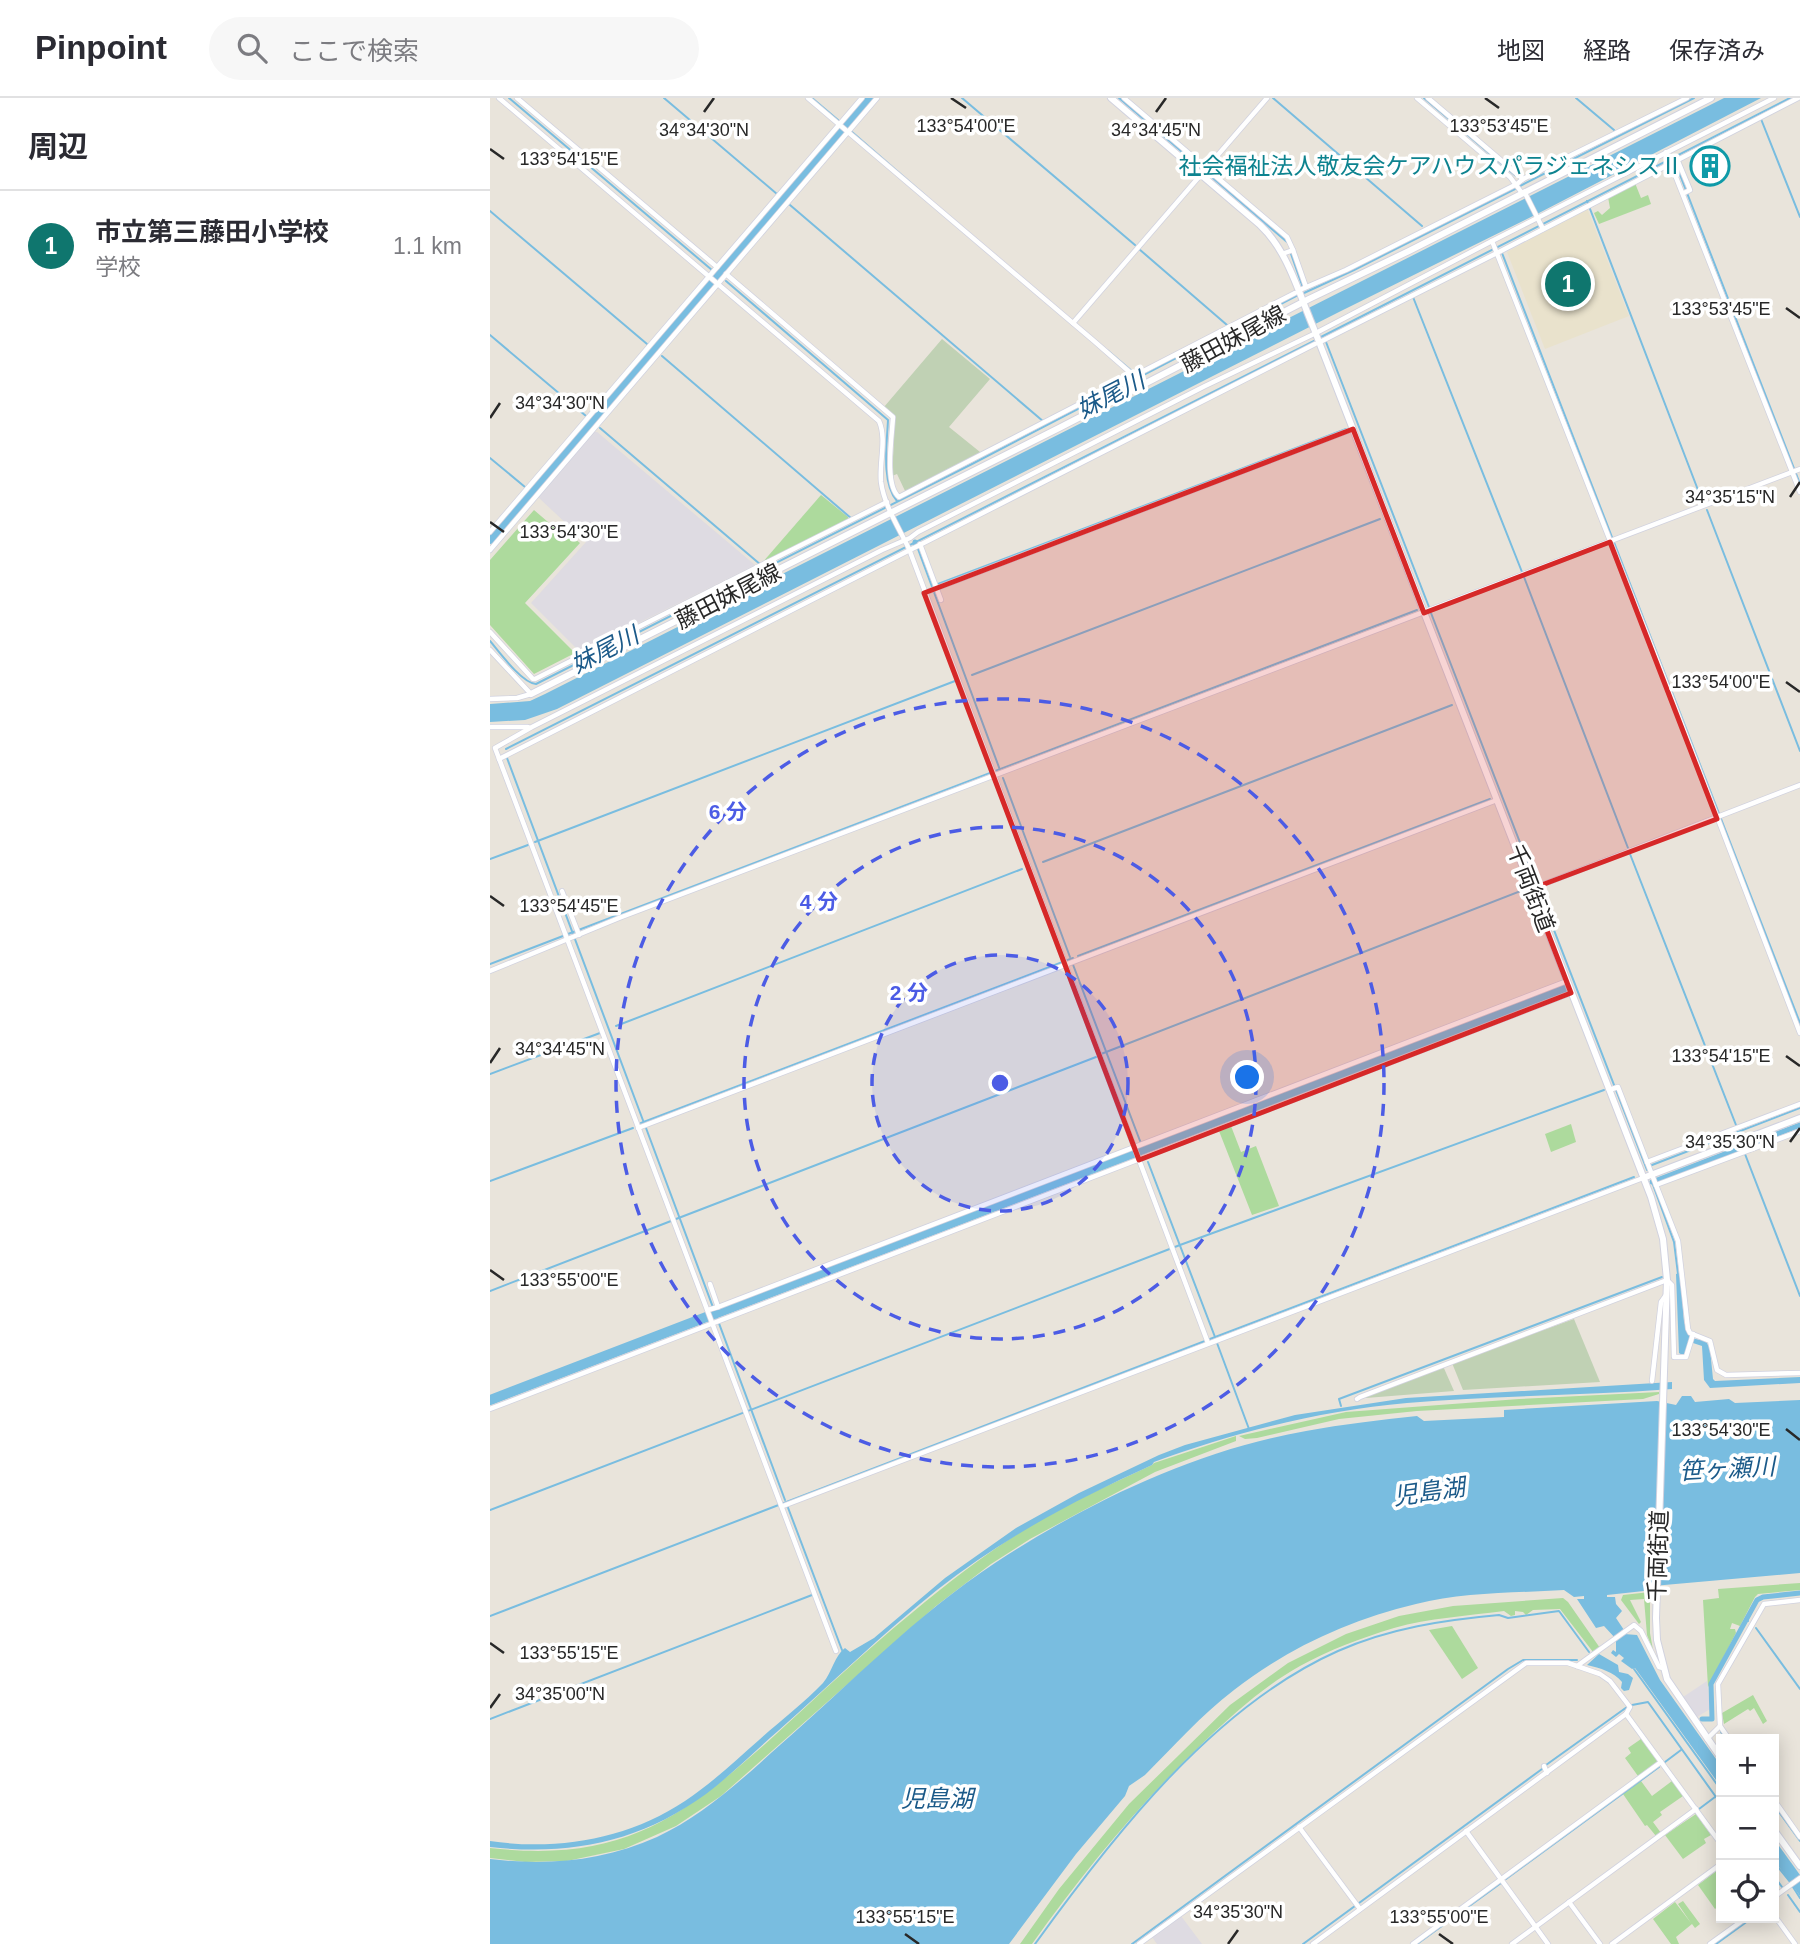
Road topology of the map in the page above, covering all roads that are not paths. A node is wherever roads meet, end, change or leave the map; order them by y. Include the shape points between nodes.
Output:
1 (499, 98) edge
2 (517, 98) edge
3 (808, 98) edge
4 (862, 98) edge
5 (877, 98) edge
6 (1111, 98) edge
7 (1124, 98) edge
8 (1267, 98) edge
9 (1417, 98) edge
10 (1428, 98) edge
11 (1687, 98) edge
12 (1711, 98) edge
13 (1774, 98) edge
14 (1798, 98) edge
15 (843, 128) junction
16 (1672, 159) junction
17 (1204, 172) junction
18 (1521, 186) junction
19 (779, 201) junction
20 (1540, 223) junction
21 (1497, 250) junction
22 (1289, 252) junction
23 (713, 273) junction
24 (726, 274) junction
25 (717, 282) junction
26 (1295, 293) dead end
27 (1304, 304) junction
28 (1073, 323) junction
29 (1315, 331) junction
30 (1322, 341) dead end
31 (1315, 344) dead end
32 (651, 352) junction
33 (835, 375) junction
34 (1137, 381) junction
35 (1208, 392) junction
36 (587, 421) dead end
37 (594, 426) junction
38 (1353, 429) junction
39 (887, 469) junction
40 (1795, 471) edge
41 (1800, 492) edge
42 (890, 508) junction
43 (490, 532) edge
44 (1612, 541) junction
45 (907, 544) junction
46 (920, 544) junction
47 (490, 550) edge
48 (932, 589) junction
49 (719, 592) junction
50 (941, 600) dead end
51 (1428, 611) junction
52 (490, 632) edge
53 (490, 650) edge
54 (531, 694) junction
55 (490, 699) edge
56 (490, 727) edge
57 (532, 727) junction
58 (501, 756) junction
59 (993, 774) junction
60 (1800, 785) edge
61 (1497, 800) junction
62 (1719, 818) junction
63 (1535, 888) junction
64 (562, 891) dead end
65 (578, 933) junction
66 (567, 938) junction
67 (1068, 962) junction
68 (490, 971) edge
69 (1567, 981) junction
70 (1572, 993) junction
71 (1800, 1033) edge
72 (1613, 1089) junction
73 (1800, 1104) edge
74 (1800, 1118) edge
75 (642, 1126) junction
76 (1800, 1131) edge
77 (1138, 1146) junction
78 (1139, 1158) junction
79 (1647, 1162) junction
80 (1643, 1178) junction
81 (1655, 1180) junction
82 (1667, 1280) junction
83 (710, 1284) dead end
84 (1667, 1294) junction
85 (713, 1309) junction
86 (716, 1321) junction
87 (1692, 1339) junction
88 (1211, 1341) junction
89 (1800, 1373) edge
90 (1652, 1381) dead end
91 (1357, 1399) dead end
92 (490, 1409) edge
93 (784, 1504) junction
94 (1800, 1600) edge
95 (836, 1651) dead end
96 (1577, 1666) junction
97 (1663, 1668) junction
98 (1626, 1714) junction
99 (1720, 1726) junction
100 (1726, 1734) edge
101 (1707, 1739) junction
102 (1716, 1751) edge
103 (1661, 1762) junction
104 (1779, 1807) edge
105 (1696, 1809) junction
106 (1299, 1827) junction
107 (1466, 1831) junction
108 (1800, 1836) edge
109 (1716, 1837) edge
110 (1779, 1837) edge
111 (1800, 1866) edge
112 (1716, 1868) edge
113 (1800, 1878) edge
114 (1502, 1879) junction
115 (1779, 1894) edge
116 (1570, 1903) junction
117 (1358, 1906) junction
118 (1779, 1922) edge
119 (1739, 1923) edge
120 (1535, 1927) junction
121 (1423, 1937) junction
122 (1514, 1943) edge
123 (1139, 1944) edge
124 (1313, 1944) edge
125 (1413, 1944) edge
126 (1428, 1944) edge
127 (1548, 1944) edge
128 (1601, 1944) edge
129 (1612, 1944) edge
130 (1710, 1944) edge
131 (1795, 1944) edge

1 - 23 street
2 - 23 street
3 - 15 street
4 - 15 street
5 - 15 street
6 - 17 street, 千両街道
7 - 17 street
8 - 17 street
9 - 18 street
10 - 18 street
11 - 18 street
12 - 18 street, 藤田妹尾線
13 - 16 street
14 - 16 street
15 - 19 street
15 - 19 street
15 - 28 street
16 - 20 street
16 - 20 street via 1589,205
16 - 40 street
17 - 22 street, 千両街道
17 - 22 street via 1287,237
17 - 28 street
18 - 20 street
18 - 22 street via 1304,288
18 - 27 street, 藤田妹尾線
19 - 23 street
19 - 24 street
20 - 21 street
20 - 21 street
21 - 29 street
21 - 30 street
21 - 44 street
22 - 27 street, 千両街道
23 - 25 street
23 - 32 street
24 - 25 street
24 - 33 street
25 - 32 street
25 - 33 street
26 - 34 street
27 - 29 street, 千両街道
27 - 34 street, 藤田妹尾線
28 - 34 street
29 - 35 street
29 - 38 street, 千両街道
31 - 35 street
32 - 37 street
32 - 43 street
33 - 39 street via 879,421
33 - 39 street via 893,417
34 - 39 street via 1044,422 899,497
34 - 42 street, 藤田妹尾線
35 - 45 street
35 - 46 street
36 - 37 street
37 - 47 street
38 - 48 street
38 - 51 street, 千両街道
39 - 42 street via 882,484
40 - 41 street
40 - 44 street
42 - 45 street
42 - 49 street, 藤田妹尾線
42 - 49 street via 852,519
44 - 51 street
44 - 62 street
45 - 46 street
45 - 48 street
45 - 57 street
45 - 58 street
46 - 48 street
48 - 50 street
48 - 59 street
49 - 52 street via 535,679
49 - 54 street, 藤田妹尾線
51 - 59 street
51 - 61 street, 千両街道
53 - 54 street
54 - 55 street
56 - 57 street
57 - 58 street via 498,745
58 - 66 street
59 - 65 street
59 - 67 street
60 - 62 street
61 - 63 street, 千両街道
61 - 67 street
62 - 63 street
62 - 71 street
63 - 69 street, 千両街道
64 - 65 street
65 - 66 street
66 - 68 street
66 - 75 street
67 - 75 street
67 - 77 street
69 - 70 street, 千両街道
69 - 77 street
70 - 72 street, 千両街道
70 - 78 street
72 - 79 street
72 - 80 street, 千両街道
73 - 79 street
74 - 81 street
75 - 85 street via 673,1221
76 - 81 street
77 - 78 street
77 - 85 street
78 - 86 street
78 - 88 street
79 - 81 street
80 - 81 street
80 - 82 street, 千両街道 via 1663,1239
80 - 88 street
81 - 87 street via 1678,1241 1686,1323
82 - 84 street, 千両街道
82 - 87 street via 1672,1285 1674,1357 1683,1358
82 - 91 street
83 - 85 street
84 - 90 street via 1661,1301
84 - 97 street, 千両街道 via 1657,1594 1657,1640
85 - 86 street
86 - 92 street
86 - 93 street via 746,1412
87 - 89 street via 1710,1341 1721,1374
88 - 93 street
93 - 95 street
94 - 99 street via 1760,1608 1720,1679
96 - 97 street via 1636,1626
96 - 98 street via 1604,1676 1629,1705
96 - 106 street via 1526,1663
97 - 101 street, 千両街道
98 - 103 street
98 - 107 street
99 - 100 street
99 - 101 street
101 - 102 street, 千両街道
103 - 105 street
103 - 114 street
104 - 108 street
105 - 109 street
105 - 116 street
106 - 117 street
106 - 123 street
107 - 114 street
107 - 117 street
110 - 111 street
112 - 129 street
113 - 115 street
114 - 120 street
114 - 121 street
116 - 120 street
116 - 128 street
117 - 124 street
118 - 131 street
119 - 130 street
120 - 122 street
120 - 127 street
121 - 125 street
121 - 126 street

